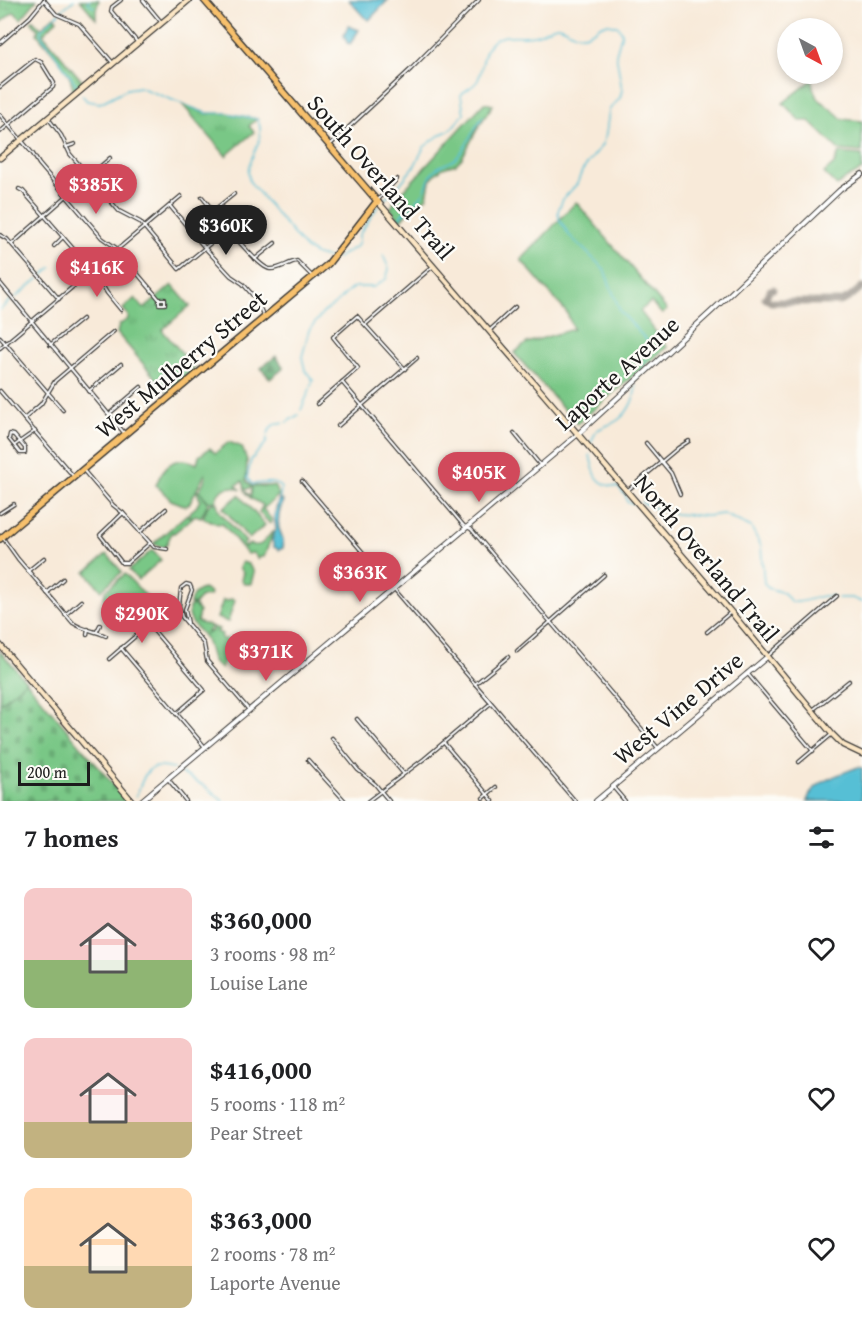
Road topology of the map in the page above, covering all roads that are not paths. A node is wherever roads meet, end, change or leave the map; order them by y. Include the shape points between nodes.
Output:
1 (44, 0) edge
2 (121, 0) edge
3 (143, 0) edge
4 (189, 0) edge
5 (204, 0) edge
6 (480, 0) edge
7 (162, 22) junction
8 (0, 43) edge
9 (138, 43) junction
10 (113, 63) junction
11 (0, 87) edge
12 (0, 115) edge
13 (48, 118) junction
14 (8, 125) junction
15 (0, 132) edge
16 (21, 140) junction
17 (75, 144) dead end
18 (329, 145) junction
19 (66, 147) junction
20 (0, 158) edge
21 (110, 158) dead end
22 (862, 174) edge
23 (89, 176) junction
24 (397, 179) dead end
25 (19, 189) dead end
26 (119, 193) dead end
27 (234, 194) dead end
28 (67, 196) junction
29 (181, 196) dead end
30 (202, 197) dead end
31 (110, 201) junction
32 (379, 203) junction
33 (170, 206) junction
34 (213, 211) junction
35 (44, 216) junction
36 (254, 218) dead end
37 (144, 227) junction
38 (228, 228) junction
39 (0, 235) edge
40 (234, 236) junction
41 (63, 237) junction
42 (274, 243) dead end
43 (12, 244) junction
44 (54, 246) dead end
45 (205, 248) junction
46 (117, 250) junction
47 (255, 259) junction
48 (433, 266) junction
49 (92, 271) junction
50 (313, 277) junction
51 (0, 283) edge
52 (59, 299) junction
53 (159, 299) dead end
54 (515, 307) dead end
55 (121, 310) dead end
56 (264, 317) junction
57 (82, 319) dead end
58 (32, 321) junction
59 (366, 324) junction
60 (114, 331) dead end
61 (489, 331) junction
62 (0, 337) edge
63 (5, 343) junction
64 (50, 345) junction
65 (0, 348) edge
66 (417, 358) dead end
67 (121, 364) dead end
68 (70, 368) junction
69 (405, 369) junction
70 (530, 378) joint
71 (342, 382) junction
72 (141, 387) dead end
73 (0, 391) edge
74 (89, 391) junction
75 (48, 393) junction
76 (317, 404) dead end
77 (362, 405) junction
78 (63, 410) dead end
79 (109, 414) junction
80 (24, 419) junction
81 (338, 426) dead end
82 (35, 431) junction
83 (514, 433) dead end
84 (125, 434) junction
85 (578, 434) junction
86 (689, 441) dead end
87 (20, 442) junction
88 (646, 443) dead end
89 (14, 446) junction
90 (662, 461) junction
91 (541, 466) junction
92 (83, 469) junction
93 (74, 477) junction
94 (302, 481) dead end
95 (627, 490) junction
96 (680, 494) dead end
97 (14, 504) dead end
98 (166, 509) dead end
99 (0, 513) edge
100 (123, 513) junction
101 (467, 528) junction
102 (140, 532) junction
103 (1, 538) edge
104 (150, 543) junction
105 (167, 549) dead end
106 (44, 558) dead end
107 (28, 571) junction
108 (604, 575) dead end
109 (63, 579) dead end
110 (394, 589) junction
111 (47, 593) junction
112 (837, 596) dead end
113 (81, 601) dead end
114 (731, 612) junction
115 (162, 614) dead end
116 (65, 615) junction
117 (550, 622) junction
118 (188, 623) junction
119 (100, 625) dead end
120 (149, 625) junction
121 (88, 629) junction
122 (97, 631) junction
123 (707, 632) dead end
124 (87, 635) dead end
125 (106, 636) dead end
126 (0, 645) edge
127 (122, 648) junction
128 (517, 651) dead end
129 (508, 657) dead end
130 (767, 657) junction
131 (109, 659) dead end
132 (747, 674) junction
133 (849, 681) dead end
134 (475, 684) junction
135 (491, 703) junction
136 (249, 710) junction
137 (812, 711) junction
138 (176, 714) junction
139 (357, 719) dead end
140 (832, 734) junction
141 (332, 738) dead end
142 (444, 743) junction
143 (205, 747) junction
144 (658, 748) junction
145 (813, 751) junction
146 (862, 754) edge
147 (308, 760) dead end
148 (799, 762) dead end
149 (403, 773) junction
150 (168, 779) junction
151 (496, 787) dead end
152 (613, 787) junction
153 (380, 791) junction
154 (488, 795) junction
155 (483, 798) dead end
156 (132, 801) edge
157 (141, 801) edge
158 (186, 801) edge
159 (345, 801) edge
160 (368, 801) edge
161 (389, 801) edge
162 (493, 801) edge
163 (575, 801) edge
164 (596, 801) edge
165 (625, 801) edge

1 - 8 street
1 - 10 street via 58,15 77,22
2 - 9 street via 111,11
3 - 7 street
4 - 7 main road
5 - 18 main road, South Overland Trail
6 - 18 street
7 - 9 main road
9 - 10 main road
10 - 13 main road
11 - 14 street via 33,59 38,59 50,74 54,86
12 - 14 street
13 - 16 main road
13 - 19 street
14 - 15 street
14 - 16 street
16 - 20 main road
16 - 28 street
17 - 19 street
18 - 32 main road, South Overland Trail
19 - 23 street
21 - 23 street
22 - 85 street, Laporte Avenue via 840,190
23 - 28 street
23 - 31 street
24 - 32 street, West Mulberry Street
25 - 35 street
26 - 31 street
27 - 34 street
28 - 35 street
28 - 46 street
29 - 33 street
30 - 34 street
31 - 37 street
32 - 48 main road, South Overland Trail
32 - 50 main road, West Mulberry Street
33 - 37 street
33 - 45 street
34 - 38 street
35 - 41 street
35 - 43 street
36 - 40 street
37 - 45 street via 179,269
37 - 46 street
38 - 40 street
38 - 45 street
39 - 43 street
40 - 47 street
41 - 44 street
41 - 49 street
42 - 47 street
43 - 52 street
45 - 56 street via 250,292
46 - 49 street
46 - 53 street
47 - 50 street via 270,269 298,261
48 - 59 street
48 - 61 main road, South Overland Trail
49 - 52 street
49 - 55 street
50 - 56 main road, West Mulberry Street
51 - 58 street
52 - 58 street
54 - 61 street
56 - 84 main road, West Mulberry Street
57 - 64 street
58 - 63 street
58 - 64 street
59 - 69 street
59 - 71 street via 357,316 333,337 358,368
60 - 68 street
61 - 70 main road, South Overland Trail
62 - 63 street
63 - 65 street
63 - 75 street
64 - 68 street
66 - 69 street
67 - 74 street
68 - 74 street
68 - 75 street
69 - 77 street
70 - 85 main road, North Overland Trail
71 - 76 street
71 - 77 street
72 - 79 street
73 - 80 street
74 - 79 street
75 - 78 street
75 - 80 street
77 - 81 street
77 - 101 street
79 - 84 street
80 - 82 street
82 - 87 street
82 - 93 street
83 - 91 street
84 - 92 main road, West Mulberry Street
85 - 91 street, Laporte Avenue
85 - 95 main road, North Overland Trail
86 - 90 street
87 - 89 street
87 - 89 street via 25,453
87 - 89 street via 9,435
88 - 90 street
90 - 95 street
90 - 96 street
91 - 101 street, Laporte Avenue
92 - 93 main road, West Mulberry Street
92 - 100 street
93 - 103 main road, West Mulberry Street
94 - 110 street
95 - 114 main road, North Overland Trail
97 - 99 street
98 - 102 street
100 - 102 street
100 - 104 street via 100,535 122,563
101 - 110 street, Laporte Avenue
101 - 117 street
102 - 104 street
103 - 107 street
104 - 105 street via 157,549
106 - 107 street
107 - 111 street
108 - 117 street
109 - 111 street
110 - 134 street
110 - 136 street, Laporte Avenue
111 - 116 street
112 - 130 street, West Vine Drive
113 - 116 street
114 - 123 street
114 - 130 main road, North Overland Trail
115 - 120 street
116 - 121 street via 75,625
117 - 128 street
117 - 144 street
118 - 118 street via 185,609 192,590 186,584 181,588 179,606
118 - 136 street via 204,644 207,661
119 - 122 street
120 - 127 street
120 - 138 street via 204,690
121 - 122 street
121 - 124 street
122 - 125 street
126 - 156 main road
127 - 131 street
127 - 138 street
129 - 134 street
130 - 132 street, West Vine Drive
130 - 137 main road, North Overland Trail
132 - 144 street, West Vine Drive
132 - 145 street
133 - 137 street
134 - 135 street
135 - 142 street
135 - 163 street
136 - 143 street, Laporte Avenue
137 - 140 main road, North Overland Trail
138 - 143 street
139 - 149 street
140 - 145 street
140 - 146 main road, North Overland Trail via 843,745
141 - 153 street
142 - 149 street
142 - 154 street
143 - 150 street, Laporte Avenue
144 - 152 street, West Vine Drive
145 - 148 street
147 - 159 street
149 - 153 street
150 - 157 street, Laporte Avenue
150 - 158 street
151 - 154 street
152 - 164 street, West Vine Drive
152 - 165 street
153 - 160 street
153 - 161 street
154 - 155 street
154 - 162 street

